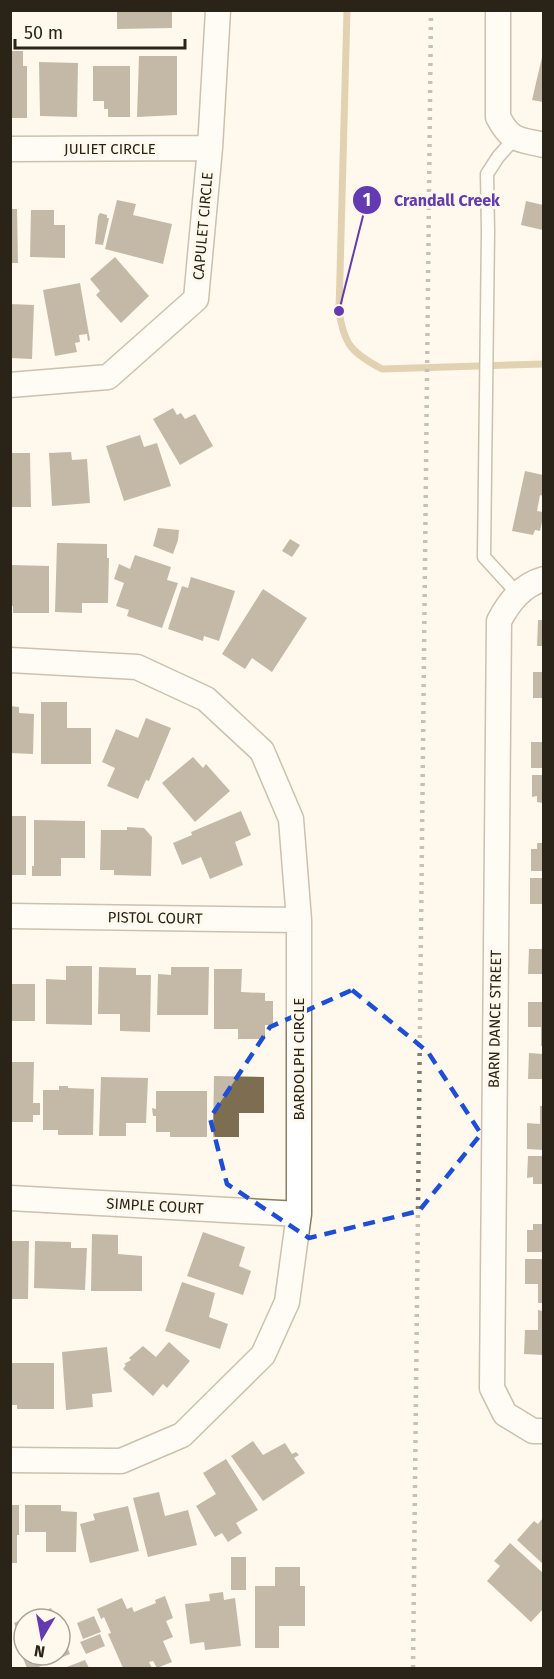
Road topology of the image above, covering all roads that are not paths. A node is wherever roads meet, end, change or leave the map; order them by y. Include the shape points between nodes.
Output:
1 (218, 10) edge
2 (498, 10) edge
3 (510, 135) junction
4 (543, 145) edge
5 (210, 148) junction
6 (10, 149) edge
7 (10, 385) edge
8 (543, 579) edge
9 (518, 594) junction
10 (10, 660) edge
11 (10, 916) edge
12 (299, 920) junction
13 (10, 1198) edge
14 (299, 1214) junction
15 (538, 1431) edge
16 (10, 1460) edge

1 - 5 street, CAPULET CIRCLE
2 - 3 street via 498,117
3 - 4 street
3 - 9 lane via 487,174 484,557
5 - 6 street, JULIET CIRCLE
5 - 7 street, CAPULET CIRCLE via 196,299 108,377
8 - 9 street
9 - 15 street, BARN DANCE STREET via 499,621 492,1388 505,1414
10 - 12 street, BARDOLPH CIRCLE via 137,667 206,699 262,751 291,819
11 - 12 street, PISTOL COURT
12 - 14 street, BARDOLPH CIRCLE
13 - 14 street, SIMPLE COURT
14 - 16 street, BARDOLPH CIRCLE via 287,1302 263,1355 182,1435 121,1461

